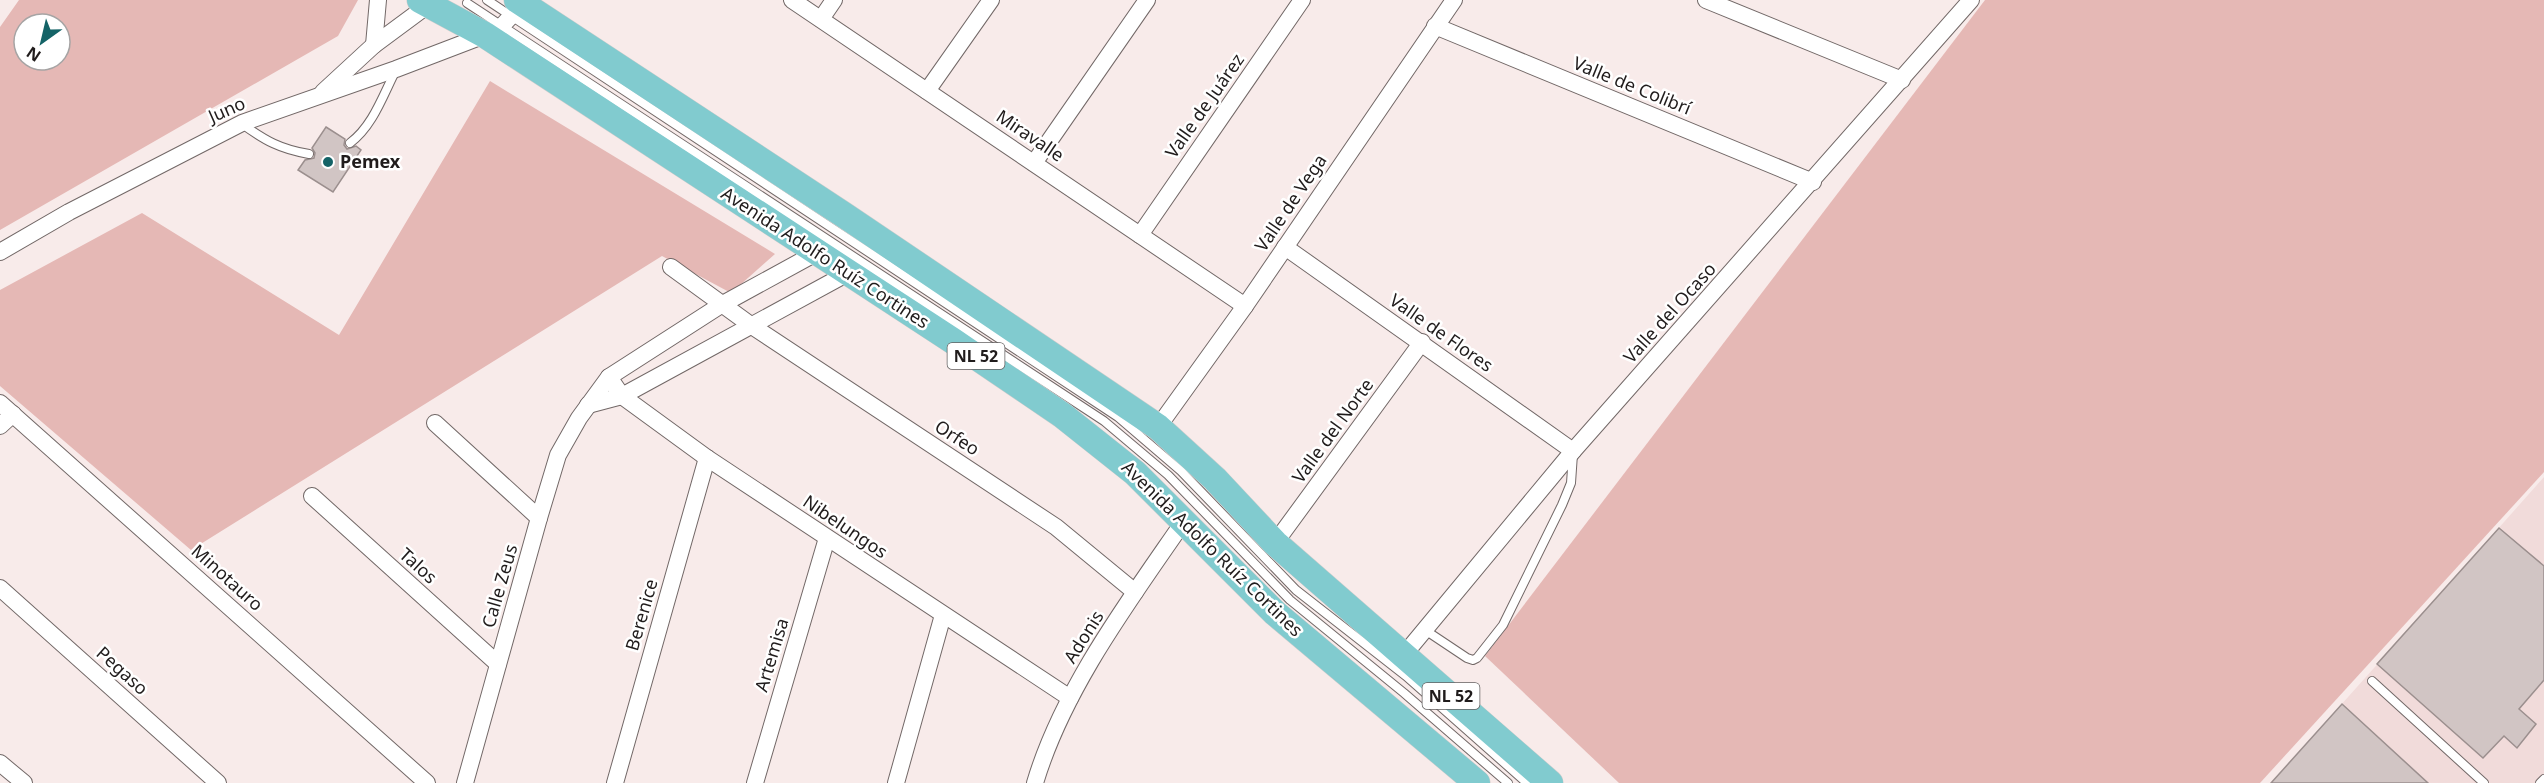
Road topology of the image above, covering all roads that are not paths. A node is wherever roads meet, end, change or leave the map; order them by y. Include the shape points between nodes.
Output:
1 (378, 0) edge
2 (486, 0) edge
3 (792, 0) edge
4 (834, 0) edge
5 (991, 0) edge
6 (1148, 0) edge
7 (1302, 0) edge
8 (1454, 0) edge
9 (1706, 0) edge
10 (1971, 0) edge
11 (424, 2) edge
12 (467, 3) dead end
13 (511, 14) edge
14 (821, 20) junction
15 (1435, 26) junction
16 (374, 45) junction
17 (396, 69) junction
18 (1902, 80) junction
19 (927, 91) junction
20 (318, 97) junction
21 (242, 123) junction
22 (350, 143) dead end
23 (309, 154) dead end
24 (1034, 163) junction
25 (1813, 182) junction
26 (1140, 235) junction
27 (1285, 247) junction
28 (0, 252) edge
29 (816, 253) junction
30 (670, 267) dead end
31 (848, 273) junction
32 (721, 305) junction
33 (1245, 306) junction
34 (752, 326) junction
35 (1422, 342) junction
36 (609, 377) junction
37 (622, 396) junction
38 (0, 403) edge
39 (588, 405) junction
40 (13, 414) junction
41 (435, 423) dead end
42 (0, 426) edge
43 (1158, 427) junction
44 (1573, 451) junction
45 (707, 458) junction
46 (312, 496) dead end
47 (539, 518) junction
48 (1184, 521) junction
49 (827, 538) junction
50 (1275, 543) junction
51 (0, 588) edge
52 (1135, 592) junction
53 (943, 615) junction
54 (1425, 630) junction
55 (1403, 656) junction
56 (498, 664) junction
57 (2372, 681) dead end
58 (1070, 698) junction
59 (0, 763) edge
60 (2544, 779) edge
61 (24, 783) edge
62 (218, 783) edge
63 (427, 783) edge
64 (465, 783) edge
65 (615, 783) edge
66 (754, 783) edge
67 (896, 783) edge
68 (1035, 783) edge
69 (1477, 783) edge
70 (1508, 783) edge
71 (1527, 783) edge
72 (1550, 783) edge
73 (2484, 783) edge
74 (2540, 783) edge

1 - 16 street
2 - 13 lane
3 - 14 street, Miravalle
4 - 14 street
5 - 19 street
6 - 24 street
7 - 26 street, Valle de Juárez
8 - 15 street, Valle de Vega
9 - 18 street
10 - 18 street, Valle del Ocaso
11 - 13 main road, Avenida Adolfo Ruíz Cortines / NL 52
11 - 16 street
12 - 13 lane
13 - 17 street, Juno
13 - 29 main road, Avenida Adolfo Ruíz Cortines / NL 52
13 - 43 main road, Avenida Adolfo Ruíz Cortines / NL 52 via 844,215
13 - 70 lane via 1104,421 1168,475 1290,600
13 - 71 lane via 1118,417 1181,471 1296,590 1406,676
14 - 19 street, Miravalle
15 - 25 street, Valle de Colibrí
15 - 27 street, Valle de Vega
16 - 20 street
17 - 20 street, Juno
17 - 22 lane via 375,112
18 - 25 street, Valle del Ocaso
19 - 24 street, Miravalle
20 - 21 street, Juno
21 - 23 lane via 268,142
21 - 28 street, Juno
24 - 26 street, Miravalle
25 - 44 street, Valle del Ocaso
26 - 33 street, Miravalle
27 - 33 street, Valle de Vega
27 - 35 street, Valle de Flores
29 - 31 main road, Avenida Adolfo Ruíz Cortines / NL 52
29 - 32 street, Calle Zeus
30 - 32 street, Orfeo
31 - 34 street
31 - 48 main road, Avenida Adolfo Ruíz Cortines / NL 52 via 1062,415 1135,473
32 - 34 street, Orfeo
32 - 36 street, Calle Zeus
33 - 43 street, Valle de Vega
34 - 37 street
34 - 52 street, Orfeo via 1056,526
35 - 44 street, Valle de Flores
35 - 50 street, Valle del Norte
36 - 37 street, Nibelungos
36 - 39 street, Calle Zeus
37 - 39 street
37 - 45 street, Nibelungos
38 - 40 street, Minotauro
39 - 47 street, Calle Zeus via 558,456
40 - 42 street
40 - 63 street, Minotauro
41 - 47 street
43 - 50 main road, Avenida Adolfo Ruíz Cortines / NL 52 via 1215,479
44 - 54 street, Valle del Ocaso
44 - 54 lane via 1571,483 1562,505 1503,625 1477,658 1467,658
45 - 49 street, Nibelungos
45 - 65 street, Berenice
46 - 56 street, Talos
47 - 56 street, Calle Zeus
48 - 52 street, Adonis
48 - 69 main road, Avenida Adolfo Ruíz Cortines / NL 52 via 1275,613
49 - 53 street, Nibelungos
49 - 66 street, Artemisa
50 - 55 main road, Avenida Adolfo Ruíz Cortines / NL 52
51 - 62 street, Pegaso
52 - 58 street, Adonis
53 - 58 street, Nibelungos
53 - 67 street
54 - 55 street, Valle del Ocaso
55 - 72 main road, Avenida Adolfo Ruíz Cortines / NL 52
56 - 64 street, Calle Zeus
57 - 73 lane
58 - 68 street, Adonis
59 - 61 street
60 - 74 lane

